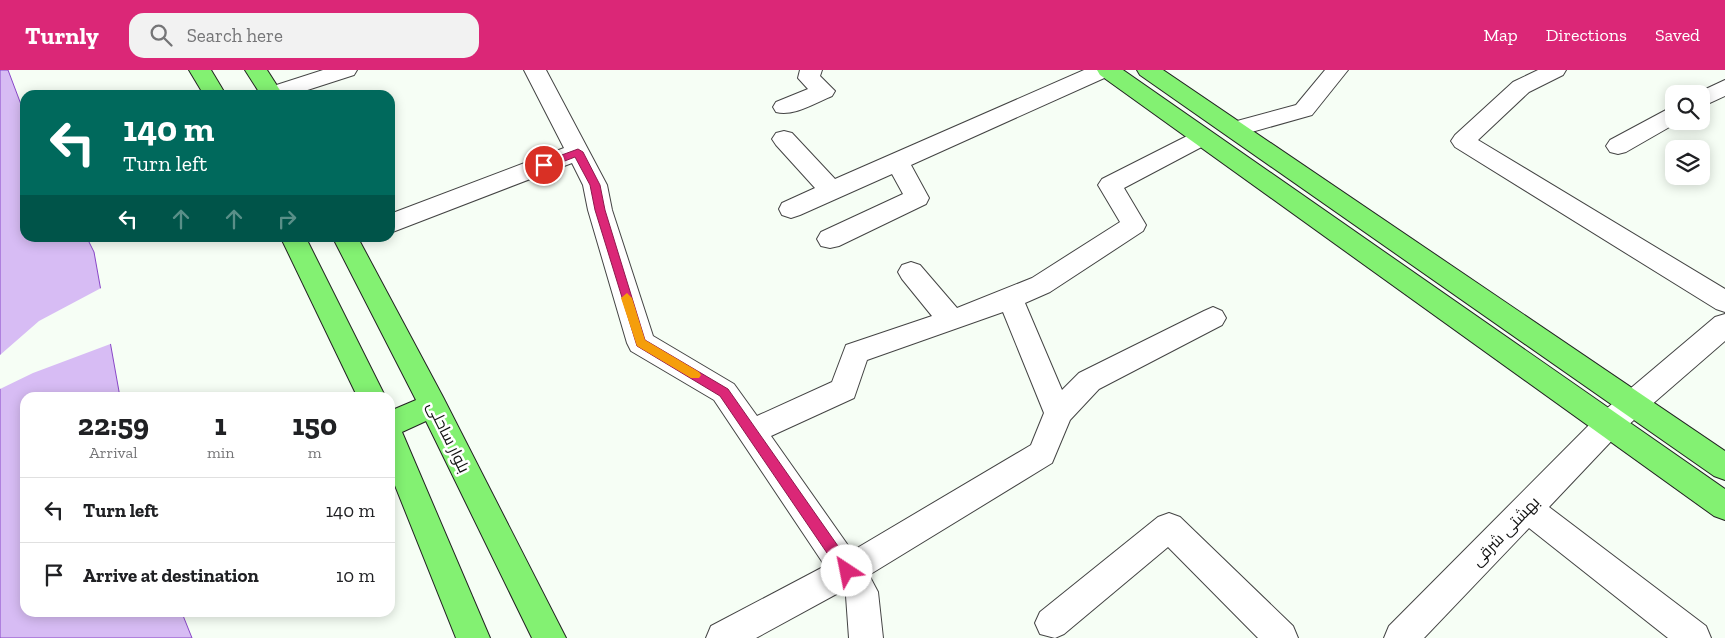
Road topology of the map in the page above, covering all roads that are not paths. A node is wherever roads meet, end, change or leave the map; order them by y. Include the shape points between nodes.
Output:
1 (200, 70) edge
2 (256, 70) edge
3 (346, 70) edge
4 (535, 70) edge
5 (811, 70) edge
6 (1103, 70) edge
7 (1108, 70) edge
8 (1148, 70) edge
9 (1337, 70) edge
10 (1555, 70) edge
11 (1725, 87) edge
12 (212, 90) edge
13 (269, 90) edge
14 (287, 90) edge
15 (1710, 95) edge
16 (784, 107) dead end
17 (1665, 120) edge
18 (1234, 129) junction
19 (1203, 138) junction
20 (784, 139) dead end
21 (1618, 146) dead end
22 (578, 152) junction
23 (897, 162) junction
24 (832, 191) junction
25 (791, 209) dead end
26 (395, 222) edge
27 (830, 238) dead end
28 (296, 242) edge
29 (351, 242) edge
30 (911, 272) dead end
31 (1010, 298) junction
32 (1725, 302) edge
33 (1213, 318) dead end
34 (952, 320) junction
35 (1725, 325) edge
36 (369, 392) edge
37 (1632, 404) junction
38 (433, 405) junction
39 (1058, 413) junction
40 (395, 422) edge
41 (1609, 424) junction
42 (751, 432) junction
43 (395, 449) edge
44 (1725, 467) edge
45 (1725, 506) edge
46 (1527, 508) junction
47 (847, 571) junction
48 (1052, 623) dead end
49 (473, 638) edge
50 (548, 638) edge
51 (723, 638) edge
52 (866, 638) edge
53 (1280, 638) edge
54 (1401, 638) edge
55 (1694, 638) edge

1 - 12 main road
2 - 13 main road
3 - 14 street
4 - 22 street
5 - 16 street via 809,78 824,91
6 - 23 street
7 - 19 main road
8 - 18 main road
9 - 18 street via 1304,110
10 - 32 street via 1521,87 1463,141
11 - 15 street
17 - 21 street
18 - 37 main road
19 - 31 street via 1110,184 1134,225 1041,285
19 - 41 main road
20 - 24 street
22 - 26 street
22 - 42 street via 595,185 641,343 724,392
23 - 24 street
23 - 27 street via 917,198
24 - 25 street
28 - 36 main road
29 - 38 main road, بلوار ساحلی
30 - 34 street
31 - 34 street
31 - 39 street
33 - 39 street via 1089,381
34 - 42 street via 856,353 844,390
35 - 37 street
37 - 41 street, بهشتی شرقی
37 - 44 main road
38 - 40 main road
38 - 50 main road, بلوار ساحلی
39 - 47 street via 1042,454
41 - 45 main road
41 - 46 street, بهشتی شرقی
42 - 47 street
43 - 49 main road
46 - 54 street, بهشتی شرقی
46 - 55 street
47 - 51 street
47 - 52 street via 862,592
48 - 53 street via 1169,527

